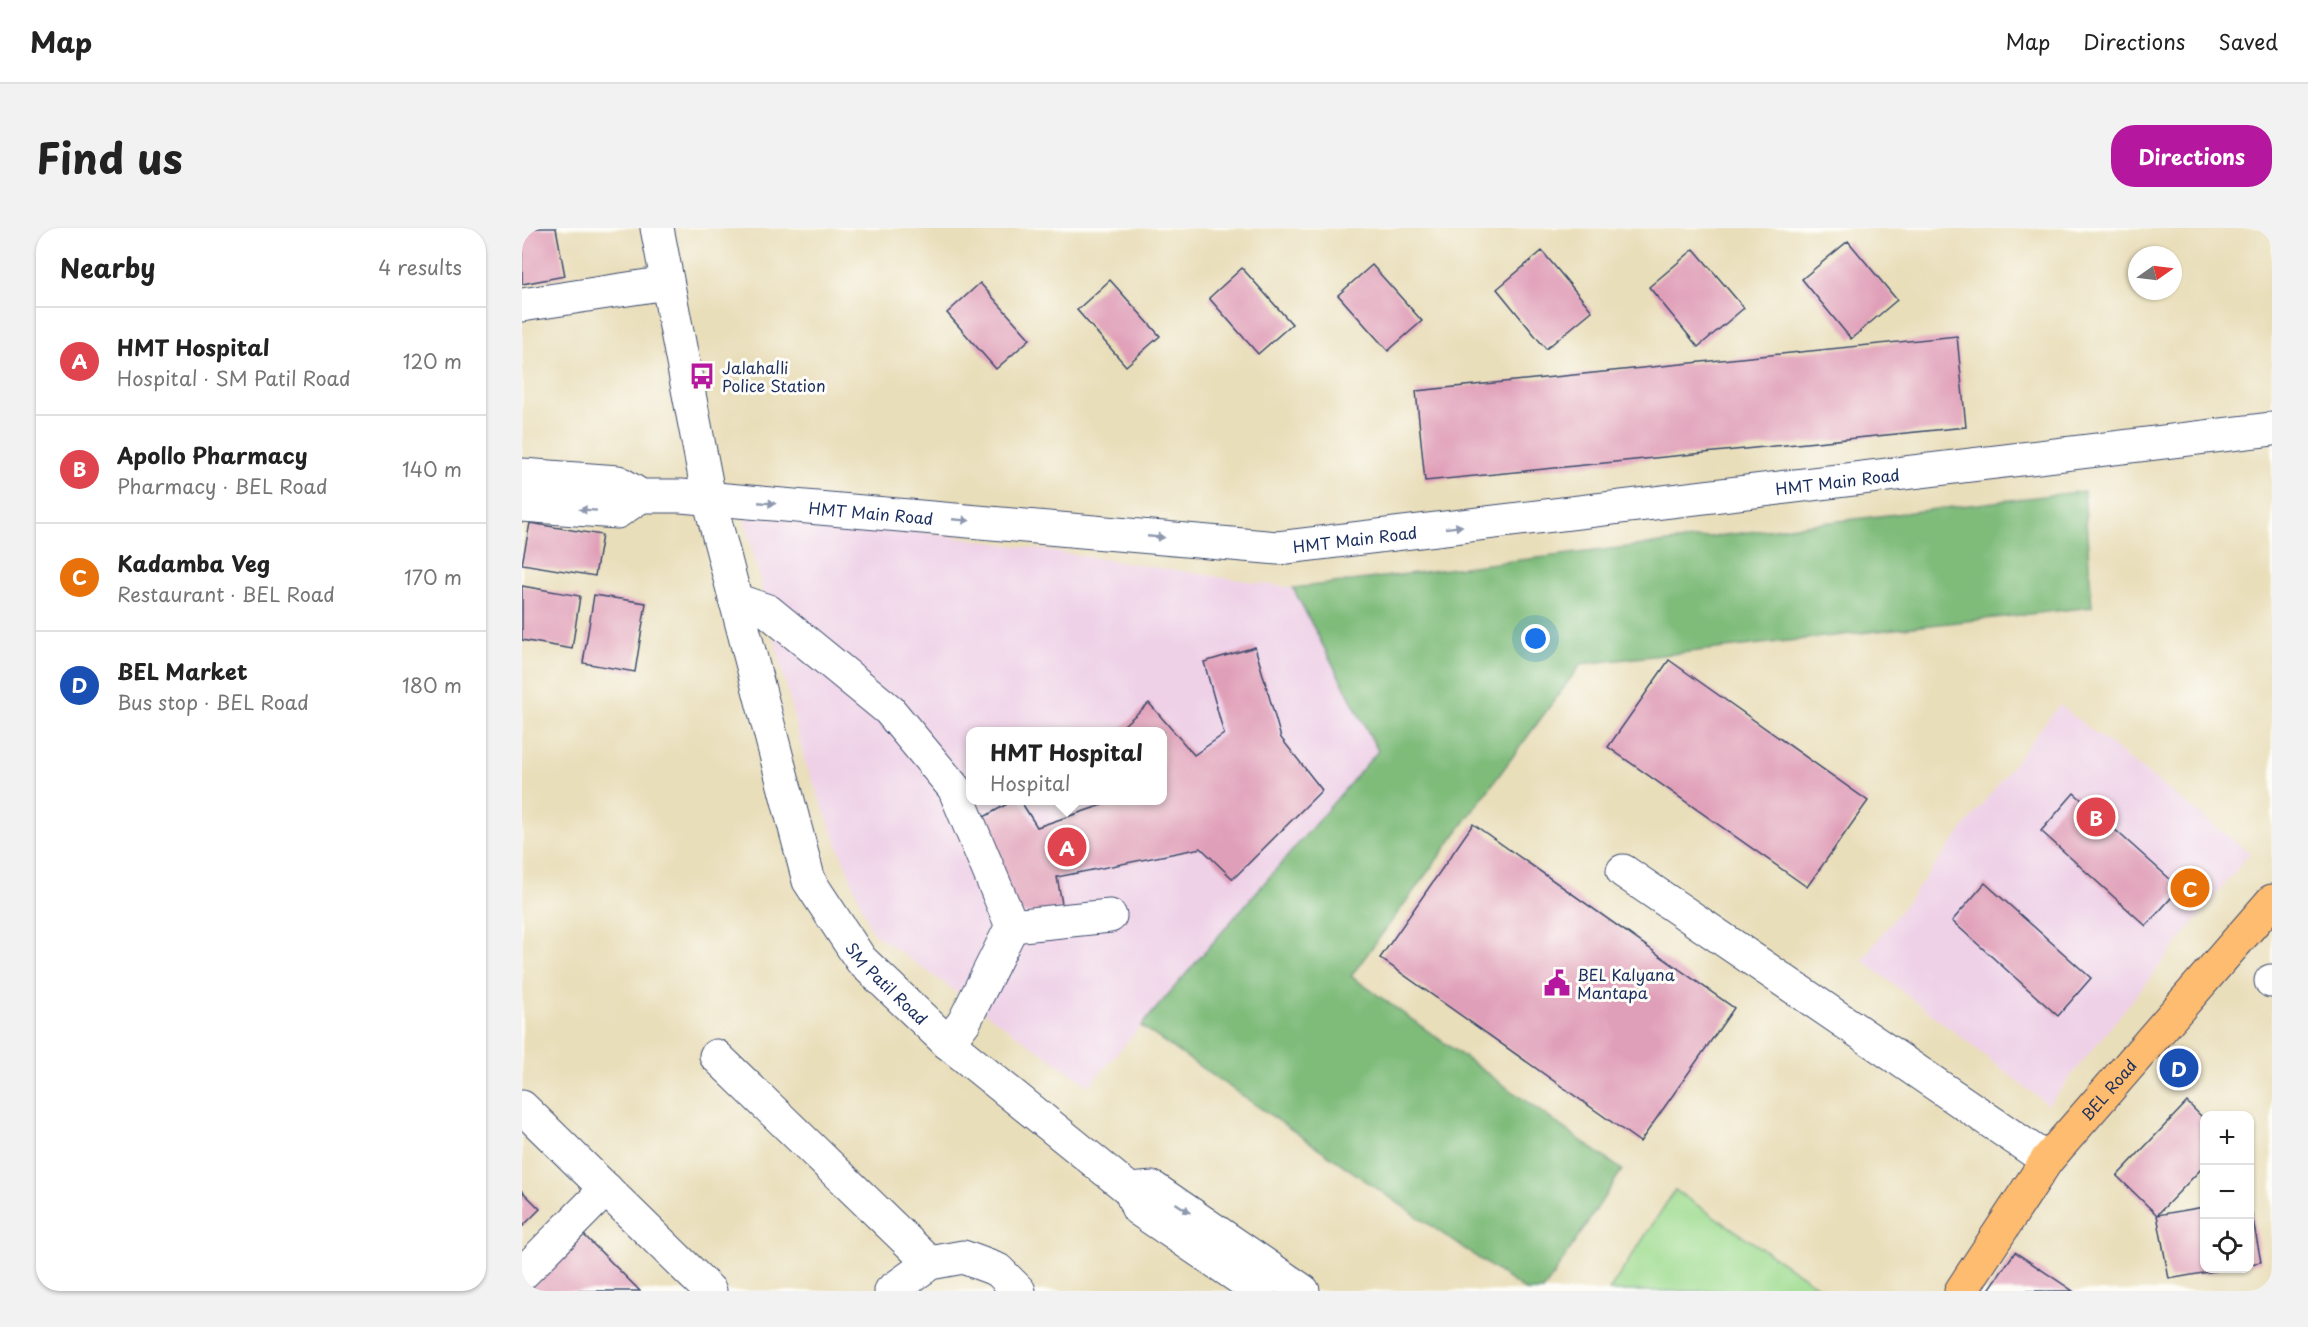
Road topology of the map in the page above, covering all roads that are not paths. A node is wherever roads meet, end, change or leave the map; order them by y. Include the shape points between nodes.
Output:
1 (657, 228) edge
2 (667, 283) junction
3 (522, 305) edge
4 (2272, 429) edge
5 (522, 475) edge
6 (641, 496) junction
7 (709, 498) junction
8 (522, 505) edge
9 (735, 600) junction
10 (1623, 872) dead end
11 (2272, 901) edge
12 (1110, 916) dead end
13 (1012, 926) junction
14 (948, 1043) junction
15 (716, 1056) dead end
16 (522, 1107) edge
17 (2047, 1160) junction
18 (606, 1189) junction
19 (1130, 1190) junction
20 (930, 1263) junction
21 (522, 1274) edge
22 (710, 1291) edge
23 (891, 1291) edge
24 (1019, 1291) edge
25 (1258, 1291) edge
26 (1303, 1291) edge
27 (1961, 1291) edge

1 - 2 street
2 - 3 street
2 - 7 street
7 -> 4 street, HMT Main Road via 1278,548
5 - 6 street via 618,482
6 - 7 street, HMT Main Road
6 -> 8 street via 617,512
7 - 9 street, SM Patil Road
9 - 13 street via 768,611 889,710 954,788
9 - 14 street, SM Patil Road via 809,881 861,960
10 - 17 street
11 - 17 main road, BEL Road
12 - 13 street
13 - 14 street via 964,1022
14 - 19 street, SM Patil Road
15 - 20 street
16 - 18 street
17 - 27 main road, BEL Road
18 - 21 street
18 - 22 street
19 - 25 street, SM Patil Road via 1138,1209
19 -> 26 street via 1153,1188
20 - 23 street
20 - 24 street via 963,1257 998,1270

